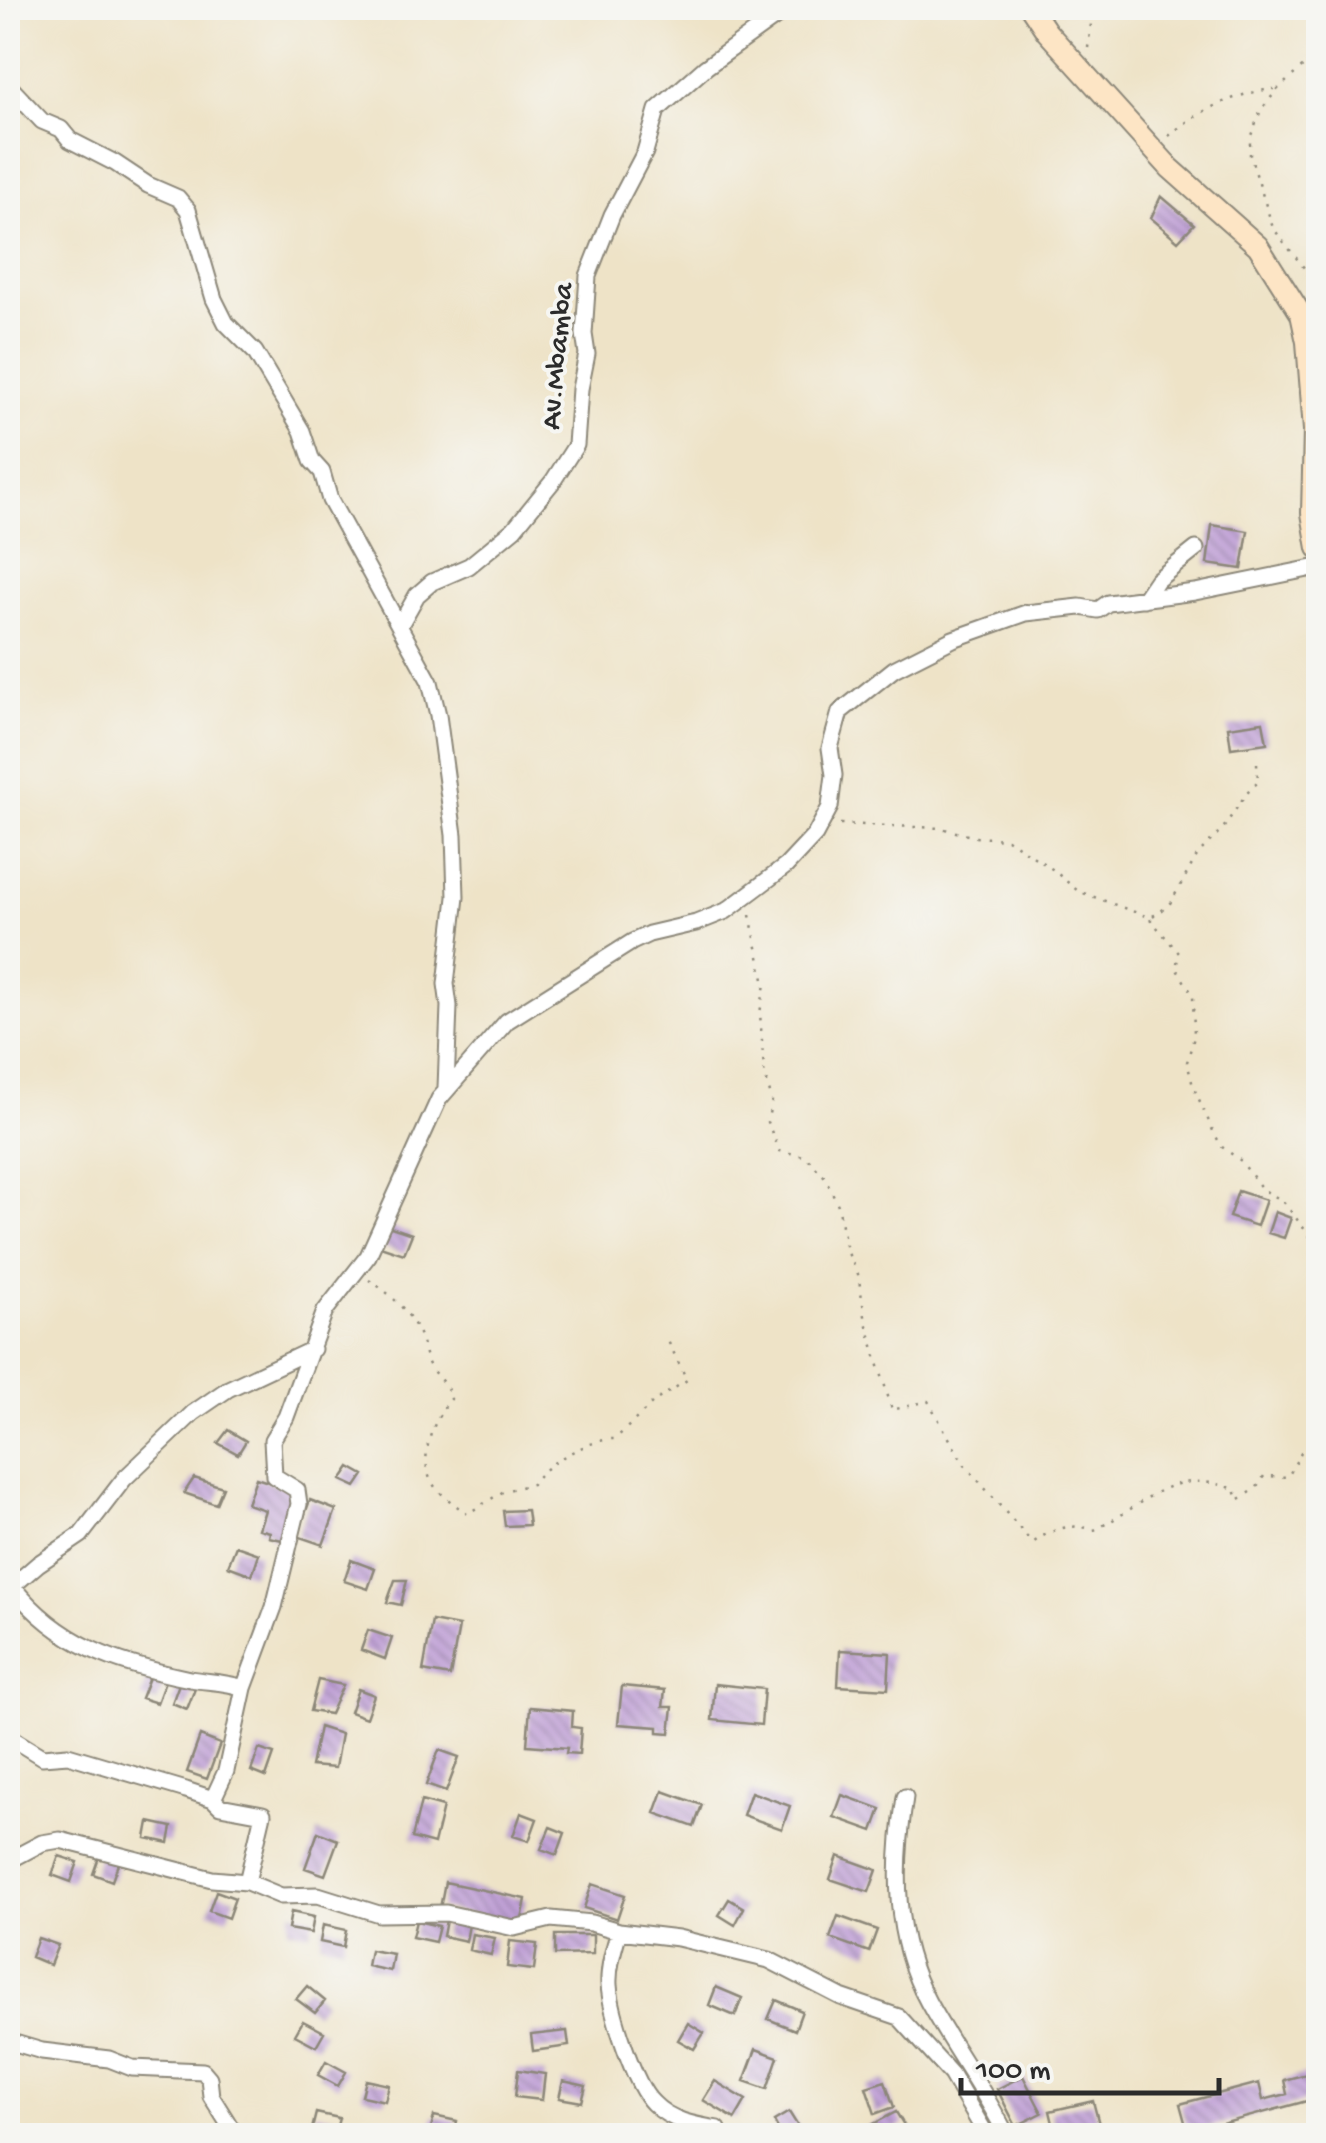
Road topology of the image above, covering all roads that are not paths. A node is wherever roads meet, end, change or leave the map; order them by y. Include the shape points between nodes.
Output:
1 (786, 8) edge
2 (1031, 8) edge
3 (8, 86) edge
4 (1318, 548) edge
5 (1196, 549) dead end
6 (1318, 567) edge
7 (1144, 599) junction
8 (400, 625) junction
9 (446, 1088) junction
10 (312, 1349) junction
11 (10, 1588) edge
12 (244, 1688) junction
13 (8, 1736) edge
14 (904, 1797) dead end
15 (213, 1799) junction
16 (8, 1861) edge
17 (247, 1882) junction
18 (619, 1931) junction
19 (8, 2042) edge
20 (712, 2132) edge
21 (236, 2136) edge
22 (987, 2136) edge
23 (1006, 2136) edge

1 - 8 street, Av.Mbamba via 657,110 645,152 588,276 576,445 514,529 469,566 432,582
2 - 4 street via 1155,152 1258,246 1302,314
3 - 8 street via 42,122 178,198 188,210 226,323 255,352 302,432 330,500
5 - 7 street
6 - 7 street
7 - 9 street via 1098,610 1026,613 894,669 840,712 830,748 834,790 817,832 786,866 742,900 632,942 520,1010
8 - 9 street via 430,682 454,835
9 - 10 street via 361,1266 326,1311
10 - 11 street via 193,1412 124,1479 80,1535
10 - 12 street via 272,1440 272,1471 297,1490 299,1504 274,1607
11 - 12 street via 46,1624 84,1648
12 - 15 street
13 - 15 street via 42,1757 68,1756
14 - 23 street via 895,1878 908,1953 927,2000
15 - 17 street via 263,1814
16 - 17 street via 60,1840 212,1880
17 - 18 street via 272,1894 318,1894 379,1914 446,1914 514,1928 551,1919
18 - 20 street via 609,1986 644,2091 669,2116
18 - 22 street via 770,1960 888,2011 951,2074
19 - 21 street via 132,2068 204,2071

